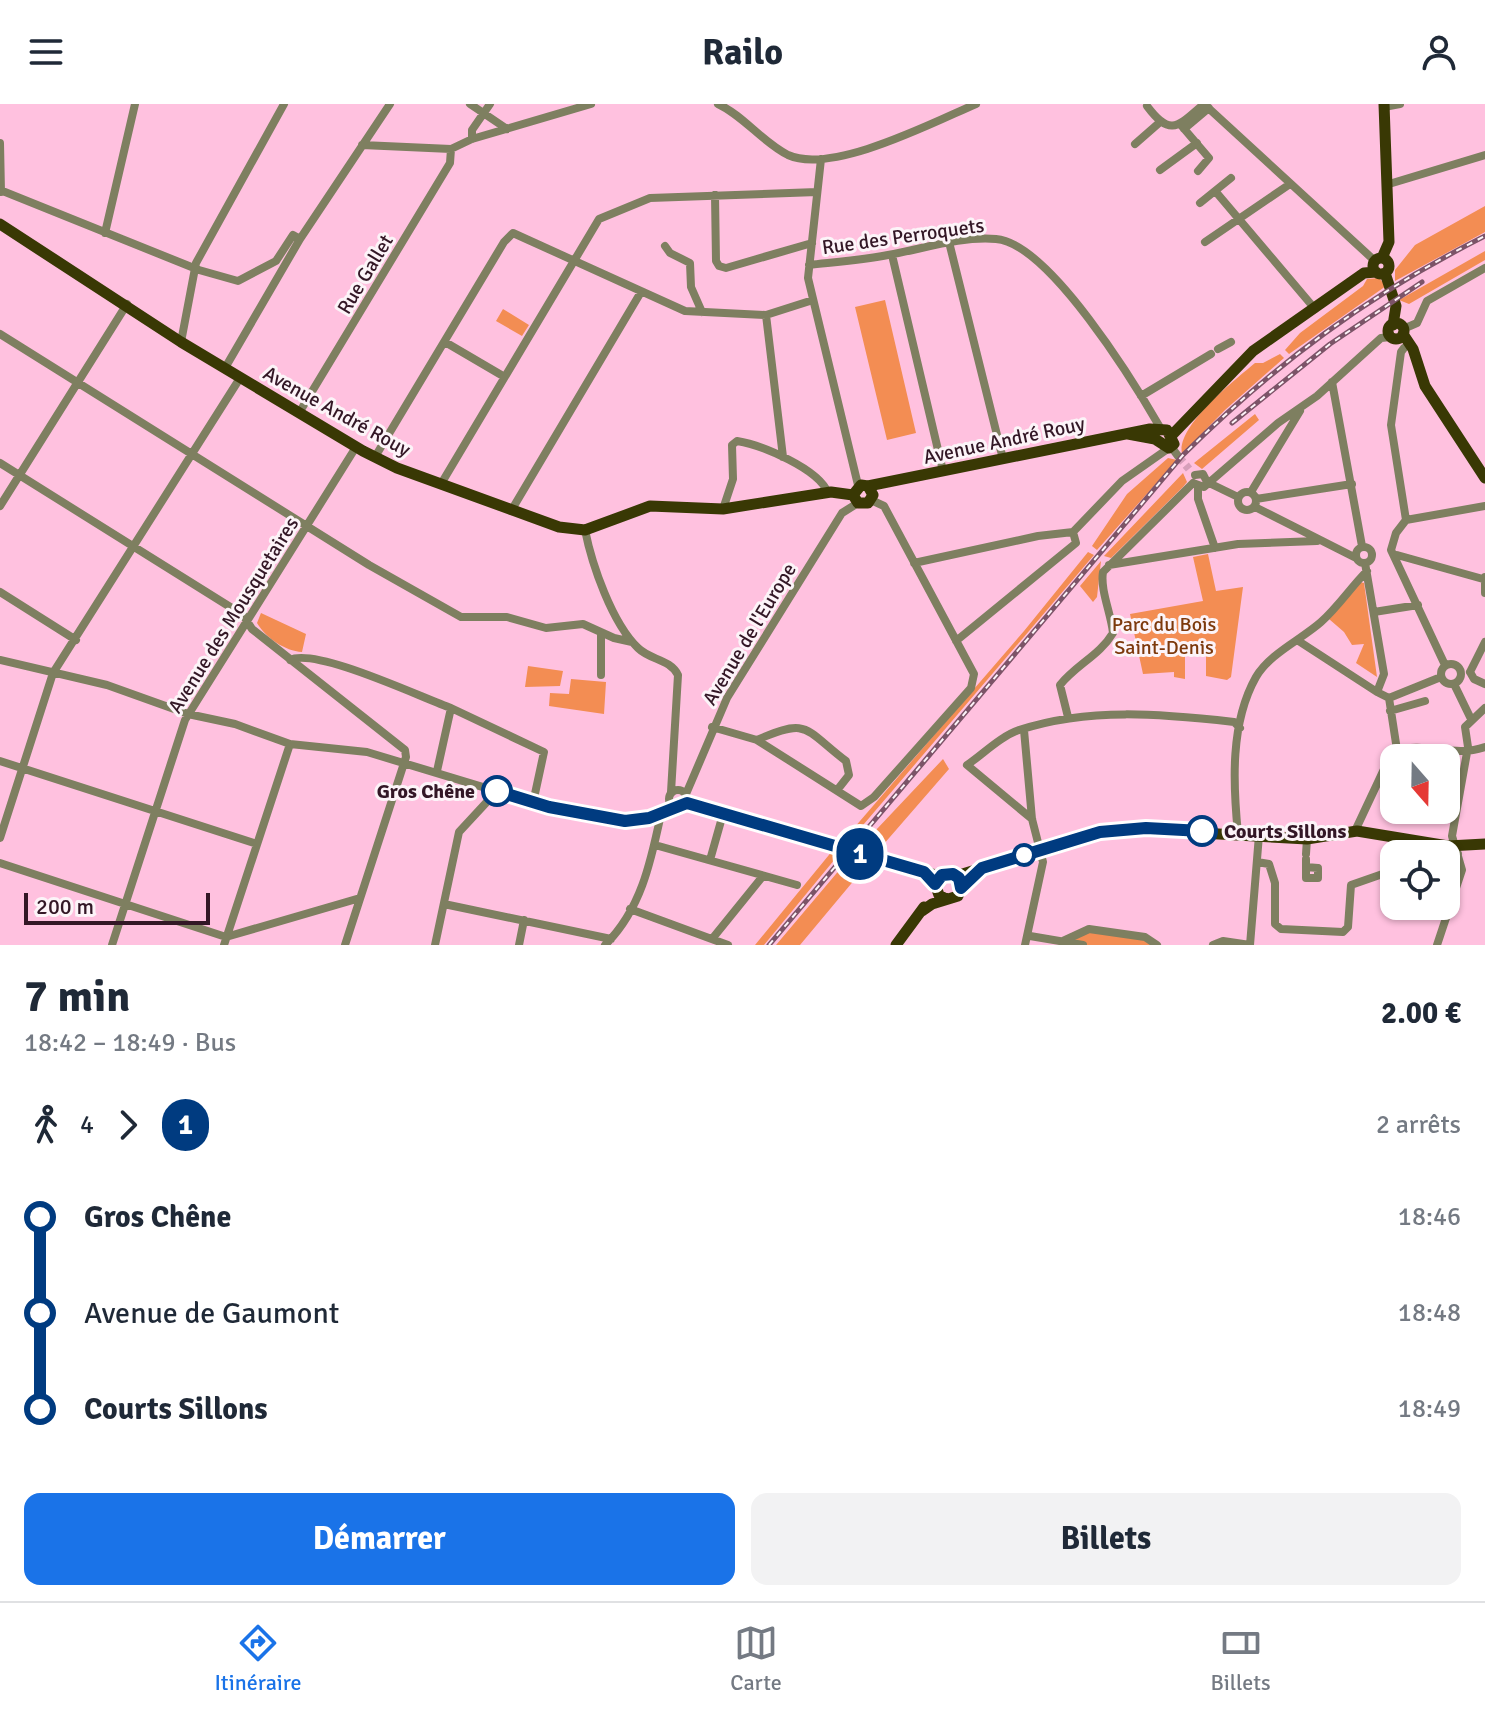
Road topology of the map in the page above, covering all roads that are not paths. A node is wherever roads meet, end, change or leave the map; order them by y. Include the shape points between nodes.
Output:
1 (135, 104) edge
2 (284, 104) edge
3 (390, 104) edge
4 (470, 104) edge
5 (490, 104) edge
6 (591, 104) edge
7 (718, 104) edge
8 (976, 104) edge
9 (1400, 104) edge
10 (1147, 106) dead end
11 (1206, 106) edge
12 (1384, 106) edge
13 (484, 113) junction
14 (1159, 123) junction
15 (1182, 126) junction
16 (505, 129) junction
17 (472, 139) junction
18 (0, 143) edge
19 (1197, 143) junction
20 (1135, 144) dead end
21 (362, 145) junction
22 (451, 149) junction
23 (1485, 155) edge
24 (821, 159) junction
25 (1160, 170) dead end
26 (1198, 171) dead end
27 (1232, 177) dead end
28 (1290, 184) junction
29 (1389, 184) junction
30 (0, 191) edge
31 (817, 192) junction
32 (1216, 192) junction
33 (715, 195) junction
34 (1200, 203) dead end
35 (1239, 219) junction
36 (0, 224) edge
37 (105, 233) junction
38 (300, 239) junction
39 (949, 242) junction
40 (1205, 242) dead end
41 (812, 243) junction
42 (665, 246) dead end
43 (892, 255) junction
44 (573, 260) junction
45 (809, 265) junction
46 (1378, 266) junction
47 (196, 268) junction
48 (1485, 268) edge
49 (641, 292) junction
50 (813, 300) junction
51 (127, 304) junction
52 (1315, 309) junction
53 (702, 312) junction
54 (766, 315) junction
55 (0, 334) edge
56 (1401, 337) junction
57 (181, 342) junction
58 (445, 342) junction
59 (1231, 342) dead end
60 (225, 368) junction
61 (503, 376) junction
62 (240, 378) junction
63 (1332, 382) junction
64 (78, 383) junction
65 (1141, 396) junction
66 (1303, 407) junction
67 (299, 413) junction
68 (1161, 433) junction
69 (356, 447) junction
70 (1173, 451) junction
71 (193, 454) junction
72 (375, 457) junction
73 (783, 457) junction
74 (1003, 459) junction
75 (0, 463) edge
76 (943, 471) junction
77 (19, 475) junction
78 (1485, 478) edge
79 (1194, 479) junction
80 (1351, 481) junction
81 (1207, 482) junction
82 (441, 484) junction
83 (830, 492) junction
84 (862, 493) junction
85 (1238, 497) junction
86 (1254, 499) junction
87 (0, 506) edge
88 (1485, 506) edge
89 (723, 509) junction
90 (511, 511) junction
91 (1406, 520) junction
92 (307, 525) junction
93 (585, 530) junction
94 (1073, 532) junction
95 (1317, 541) junction
96 (134, 547) junction
97 (1215, 548) junction
98 (1394, 552) junction
99 (1360, 561) junction
100 (914, 563) junction
101 (1109, 565) junction
102 (1484, 578) edge
103 (0, 592) edge
104 (1485, 593) edge
105 (1418, 605) junction
106 (1374, 612) junction
107 (246, 622) junction
108 (601, 633) junction
109 (76, 640) junction
110 (1297, 640) junction
111 (956, 641) junction
112 (632, 642) junction
113 (1485, 642) edge
114 (0, 660) edge
115 (290, 660) junction
116 (1445, 665) junction
117 (1466, 672) junction
118 (53, 673) junction
119 (601, 675) dead end
120 (1441, 677) junction
121 (1454, 684) junction
122 (1485, 684) edge
123 (1377, 692) junction
124 (1389, 698) junction
125 (1425, 701) dead end
126 (451, 708) junction
127 (1485, 708) edge
128 (1390, 711) junction
129 (188, 714) junction
130 (1068, 717) junction
131 (1470, 720) junction
132 (1239, 722) junction
133 (712, 727) junction
134 (1024, 730) junction
135 (757, 740) junction
136 (1396, 744) edge
137 (1485, 747) edge
138 (289, 748) junction
139 (1460, 752) edge
140 (1466, 753) junction
141 (0, 761) edge
142 (404, 762) junction
143 (23, 768) junction
144 (437, 771) junction
145 (1380, 776) edge
146 (838, 789) junction
147 (497, 791) junction
148 (671, 792) junction
149 (686, 798) junction
150 (533, 803) junction
151 (672, 807) junction
152 (155, 811) junction
153 (661, 814) junction
154 (723, 814) junction
155 (1032, 819) junction
156 (1355, 831) junction
157 (1238, 834) junction
158 (1259, 835) junction
159 (0, 838) edge
160 (1307, 839) junction
161 (1394, 840) edge
162 (1453, 840) edge
163 (257, 844) junction
164 (1485, 844) edge
165 (655, 845) junction
166 (1460, 849) edge
167 (1041, 850) junction
168 (710, 860) junction
169 (1306, 860) dead end
170 (1257, 862) junction
171 (0, 863) edge
172 (982, 868) junction
173 (1380, 875) edge
174 (763, 876) junction
175 (956, 876) junction
176 (937, 882) junction
177 (797, 885) dead end
178 (961, 888) junction
179 (360, 898) junction
180 (946, 899) junction
181 (124, 904) junction
182 (444, 904) junction
183 (630, 909) junction
184 (922, 911) junction
185 (524, 920) junction
186 (1445, 920) edge
187 (712, 939) junction
188 (225, 941) edge
189 (1027, 941) edge
190 (1063, 941) junction
191 (608, 942) edge
192 (112, 945) edge
193 (345, 945) edge
194 (435, 945) edge
195 (519, 945) edge
196 (728, 945) edge
197 (896, 945) edge
198 (1083, 945) edge
199 (1157, 945) edge
200 (1215, 945) edge
201 (1250, 945) edge
202 (1437, 945) edge

1 - 37 street
2 - 47 street
3 - 21 street
4 - 13 street
5 - 13 street
6 - 16 street
7 - 24 street via 786,154
8 - 24 street via 875,147
9 - 12 street
10 - 14 street
11 - 15 street
11 - 28 street
12 - 29 main road
13 - 16 street
13 - 17 street
14 - 15 street
14 - 20 street
15 - 19 street
16 - 17 street
17 - 22 street
18 - 30 street
19 - 25 street
19 - 26 street via 1209,158
21 - 22 street
21 - 38 street
22 - 67 street, Rue Gallet via 450,163
23 - 29 street
24 - 31 street, Rue des Perroquets
27 - 32 street
28 - 35 street
28 - 46 street
29 - 46 main road via 1389,242
30 - 37 street
31 - 33 street
31 - 41 street, Rue des Perroquets
32 - 34 street
32 - 35 street
33 - 41 street via 719,266
33 - 44 street via 650,198 599,219
35 - 40 street
35 - 52 street
36 - 51 main road, Avenue André Rouy
37 - 47 street
38 - 47 street via 293,235 276,261 238,281
38 - 60 street
39 - 43 street, Rue des Perroquets
39 - 65 street, Rue des Perroquets via 998,239 1026,250 1102,336
39 - 74 street
41 - 45 street, Rue des Perroquets
42 - 53 street via 690,263 691,287
43 - 45 street, Rue des Perroquets
43 - 76 street
44 - 49 street
44 - 58 street via 513,233
44 - 61 street
45 - 50 street
46 - 52 main road
46 - 56 main road via 1396,306
47 - 57 street
48 - 56 street via 1427,301 1417,323
49 - 53 street via 685,311
49 - 90 street
50 - 54 street
50 - 84 street
51 - 57 main road, Avenue André Rouy
51 - 64 street
52 - 68 main road via 1253,351
53 - 54 street
54 - 73 street
55 - 64 street
56 - 63 street via 1381,338
56 - 78 main road via 1425,386
56 - 91 street via 1391,425
57 - 60 main road, Avenue André Rouy
58 - 61 street
58 - 72 street
59 - 65 street
60 - 62 main road, Avenue André Rouy
61 - 82 street
62 - 67 main road, Avenue André Rouy
62 - 71 street
63 - 66 street
63 - 80 street
64 - 71 street
64 - 77 street
65 - 68 street, Rue des Perroquets
66 - 81 street
66 - 86 street
67 - 69 main road, Avenue André Rouy
68 - 70 main road
68 - 70 main road
68 - 74 main road, Avenue André Rouy via 1128,434
69 - 72 main road, Avenue André Rouy
69 - 92 street, Avenue des Mousquetaires
70 - 94 street via 1122,481
71 - 92 street
71 - 96 street
72 - 82 main road, Avenue André Rouy
73 - 83 street
73 - 89 street via 756,445 732,445 733,479
74 - 76 main road, Avenue André Rouy
75 - 77 street
76 - 84 main road, Avenue André Rouy via 887,482
77 - 87 street
77 - 96 street
79 - 81 street
79 - 97 street
79 - 101 street
80 - 86 street
80 - 99 street
81 - 85 street
82 - 90 main road, Avenue André Rouy
83 - 84 main road, Avenue André Rouy via 841,487
83 - 89 main road, Avenue André Rouy
84 - 100 street via 882,504
84 - 133 street, Avenue de l'Europe via 842,513
85 - 86 street
85 - 86 street via 1244,510
86 - 95 street
88 - 91 street
89 - 93 main road, Avenue André Rouy via 650,506
90 - 93 main road, Avenue André Rouy via 564,529
91 - 98 street via 1396,533
92 - 107 street, Avenue des Mousquetaires
92 - 108 street via 466,619 507,617 546,628 580,624
93 - 112 street via 596,575
94 - 100 street
94 - 111 street via 1076,543
95 - 97 street
95 - 99 street
96 - 107 street via 243,615
96 - 109 street
97 - 101 street
98 - 99 street via 1372,553
98 - 102 street
98 - 105 street
99 - 106 street
99 - 110 street via 1323,620
100 - 111 street
101 - 130 street via 1101,576 1113,633 1060,685
102 - 104 street
103 - 109 street
105 - 106 street
105 - 116 street
106 - 123 street via 1384,674
107 - 115 street
107 - 129 street, Avenue des Mousquetaires
108 - 112 street
108 - 119 street
109 - 118 street
110 - 123 street
110 - 132 street via 1263,668
111 - 146 street via 974,674 971,688 874,797 861,806
112 - 148 street via 678,675
113 - 117 street
114 - 118 street
115 - 126 street via 306,656 348,668
115 - 142 street via 405,750
116 - 117 street via 1455,664
116 - 120 street
117 - 121 street
117 - 122 street
118 - 129 street via 107,685
118 - 143 street
120 - 121 street
120 - 124 street
121 - 131 street
123 - 124 street
124 - 128 street
125 - 128 street
126 - 144 street
126 - 150 street via 544,752
127 - 131 street
128 - 136 street
129 - 138 street via 235,724
129 - 152 street, Avenue des Mousquetaires
130 - 132 street via 1139,713
130 - 134 street
131 - 140 street via 1465,727
132 - 157 street via 1233,774
133 - 135 street
133 - 149 street, Avenue de l'Europe
134 - 155 street
134 - 155 street via 967,765
135 - 146 street
135 - 146 street via 788,726 802,727 850,768
137 - 140 street
138 - 142 street via 367,752
138 - 163 street
139 - 140 street
140 - 162 street
141 - 143 street
142 - 144 street
142 - 179 street
143 - 152 street
143 - 159 street
144 - 147 street
145 - 156 street
147 - 150 street
147 - 182 street via 459,832
148 - 149 street via 680,790
148 - 151 street
149 - 151 street via 680,808
149 - 154 street
150 - 153 street via 625,821
151 - 153 street
152 - 163 street
152 - 181 street, Avenue des Mousquetaires
153 - 165 street
154 - 168 street
154 - 176 street, bridge via 924,872
155 - 167 street
156 - 160 main road
156 - 161 main road
157 - 158 main road
157 - 167 main road via 1119,829
158 - 160 main road
158 - 170 street
160 - 169 street
163 - 188 street
164 - 166 main road
165 - 168 street
165 - 183 street via 649,873
167 - 172 main road
167 - 189 street
168 - 174 street
170 - 173 street via 1269,864 1275,883 1275,924 1281,929 1343,932 1348,927 1351,885
170 - 201 street
171 - 181 street
172 - 175 main road
172 - 178 main road
174 - 177 street
174 - 187 street
175 - 176 main road
175 - 178 main road
176 - 180 main road
176 - 184 main road
178 - 180 main road
179 - 188 street
179 - 193 street
180 - 184 main road
181 - 188 street
181 - 192 street, Avenue des Mousquetaires
182 - 185 street
182 - 194 street
183 - 187 street
183 - 191 street
184 - 197 main road
185 - 191 street
185 - 195 street
186 - 202 street
187 - 196 street
189 - 190 street
190 - 198 street
190 - 199 street via 1089,929 1145,937
200 - 201 street

